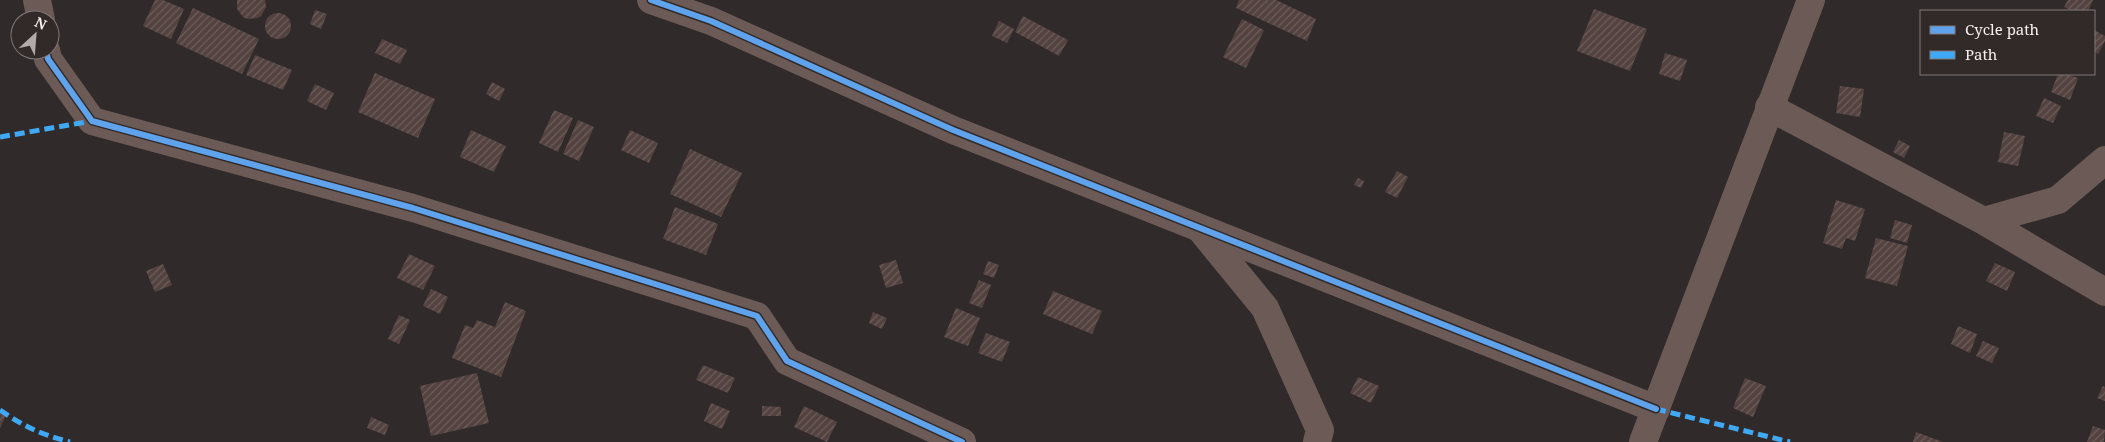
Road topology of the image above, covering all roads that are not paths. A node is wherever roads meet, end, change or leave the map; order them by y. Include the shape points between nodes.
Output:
1 (651, 0) edge
2 (1811, 0) edge
3 (49, 60) edge
4 (1769, 107) junction
5 (2105, 160) edge
6 (1984, 221) junction
7 (1201, 230) junction
8 (2105, 292) edge
9 (1656, 409) junction
10 (962, 442) edge
11 (1317, 442) edge
12 (1643, 442) edge

1 - 7 street via 710,21 952,130
2 - 4 street
3 - 10 street via 92,121 413,208 757,316 787,361
4 - 6 street
4 - 9 street
5 - 6 street via 2058,200
6 - 8 street
7 - 9 street
7 - 11 street via 1265,308 1320,430
9 - 12 street

